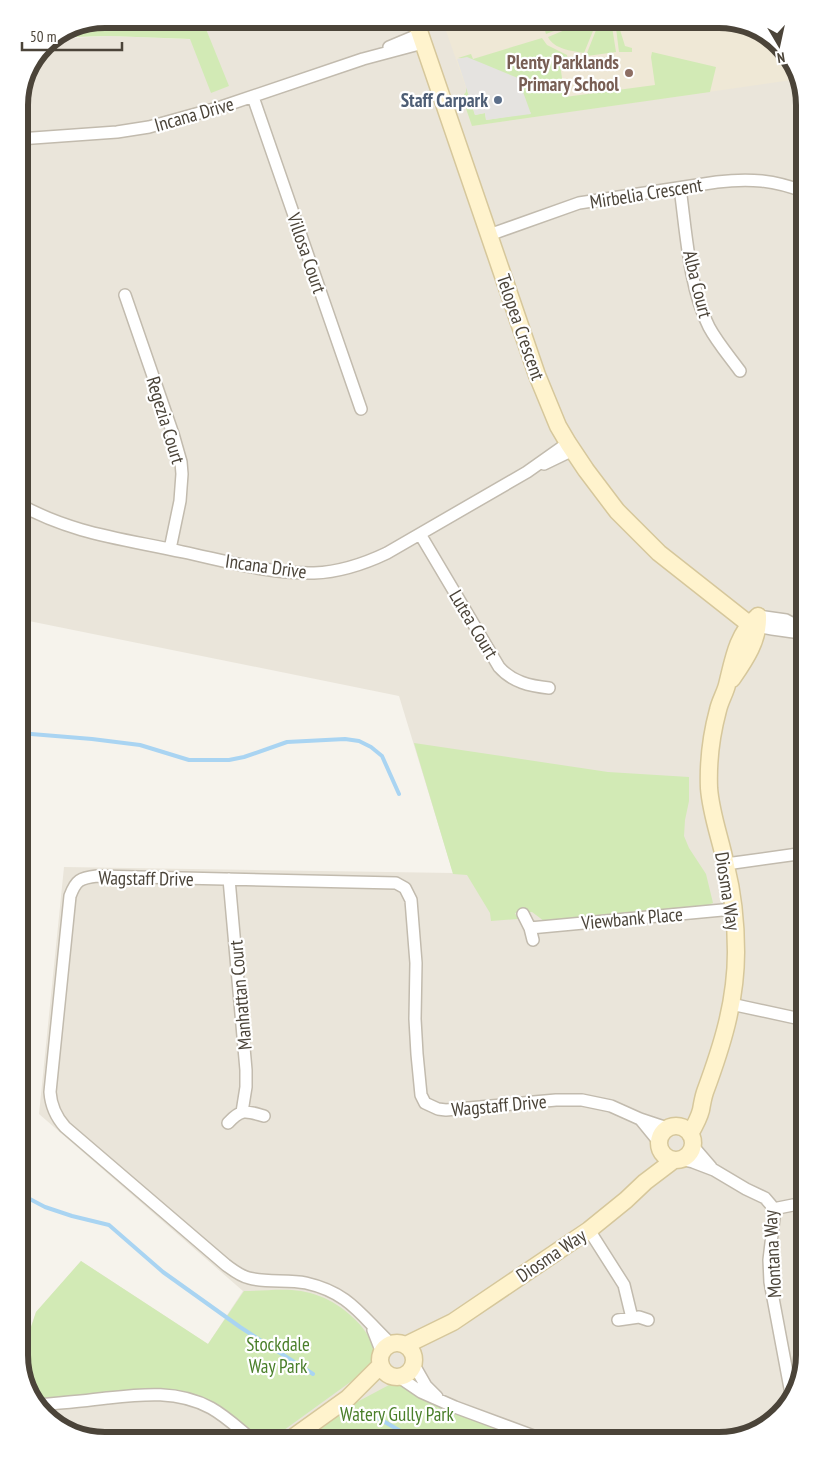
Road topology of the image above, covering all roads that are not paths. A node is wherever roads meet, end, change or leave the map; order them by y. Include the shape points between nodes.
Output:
1 (419, 33) edge
2 (253, 97) junction
3 (28, 138) edge
4 (680, 188) junction
5 (796, 189) edge
6 (490, 235) junction
7 (125, 295) dead end
8 (740, 370) dead end
9 (361, 408) dead end
10 (570, 446) junction
11 (28, 509) edge
12 (420, 534) junction
13 (170, 549) junction
14 (755, 622) junction
15 (796, 625) edge
16 (796, 632) edge
17 (549, 688) dead end
18 (796, 854) edge
19 (726, 864) junction
20 (230, 879) junction
21 (734, 909) junction
22 (523, 914) dead end
23 (530, 928) junction
24 (533, 940) dead end
25 (732, 1004) junction
26 (796, 1018) edge
27 (242, 1112) junction
28 (264, 1116) dead end
29 (228, 1123) dead end
30 (675, 1143) junction
31 (714, 1170) junction
32 (796, 1205) edge
33 (773, 1208) junction
34 (589, 1230) junction
35 (632, 1318) junction
36 (618, 1320) dead end
37 (648, 1320) dead end
38 (398, 1355) junction
39 (397, 1377) junction
40 (790, 1387) edge
41 (348, 1398) junction
42 (440, 1400) junction
43 (45, 1404) edge
44 (241, 1432) edge
45 (306, 1432) edge
46 (524, 1432) edge

1 - 2 street, Incana Drive via 363,59
1 - 6 street, Telopea Crescent
2 - 3 street, Incana Drive via 134,130
2 - 9 street, Villosa Court
4 - 5 street, Mirbelia Crescent via 749,180 774,182
4 - 6 street, Mirbelia Crescent via 578,203
4 - 8 street, Alba Court via 698,297 710,328
6 - 10 street, Telopea Crescent via 537,375
7 - 13 street, Regezia Court via 181,462 180,501
10 - 12 street, Incana Drive
10 - 14 street, Telopea Crescent via 601,491 631,526 665,558 703,586 740,602
11 - 13 street, Incana Drive via 73,528
12 - 13 street, Incana Drive via 369,561 316,572 264,569
12 - 17 street, Lutea Court via 499,667 521,682
14 - 15 street, Telopea Crescent via 786,620
14 - 16 street
14 - 19 street, Diosma Way via 732,661 710,753 711,807
18 - 19 street
19 - 21 street, Diosma Way
20 - 27 street, Manhattan Court via 246,1070
20 - 30 street, Wagstaff Drive via 386,881 396,882 405,888 411,900 416,948 415,1036 420,1087 422,1100 429,1106 446,1110 582,1100 611,1106 640,1119
20 - 38 street, Wagstaff Drive via 97,876 84,877 76,883 70,896 51,1101 65,1127 226,1266 250,1278 307,1283 341,1296 354,1305
21 - 23 street, Viewbank Place
21 - 25 street, Diosma Way via 736,954
22 - 23 street
23 - 24 street
25 - 26 street
25 - 30 street, Diosma Way via 722,1047 700,1112
27 - 28 street
27 - 29 street
30 - 31 street, Montana Way
30 - 31 street, Montana Way via 693,1162
30 - 34 street, Diosma Way via 645,1182
31 - 33 street, Montana Way via 765,1198
32 - 33 street
33 - 40 street, Montana Way via 770,1282
34 - 35 street via 624,1285
34 - 38 street, Diosma Way via 453,1322
35 - 36 street
35 - 37 street
38 - 39 street via 386,1373
38 - 39 street via 409,1373
38 - 41 street
38 - 42 street, Wagstaff Drive
39 - 41 street
39 - 42 street
41 - 45 street
42 - 46 street
43 - 44 street via 166,1394 211,1408

